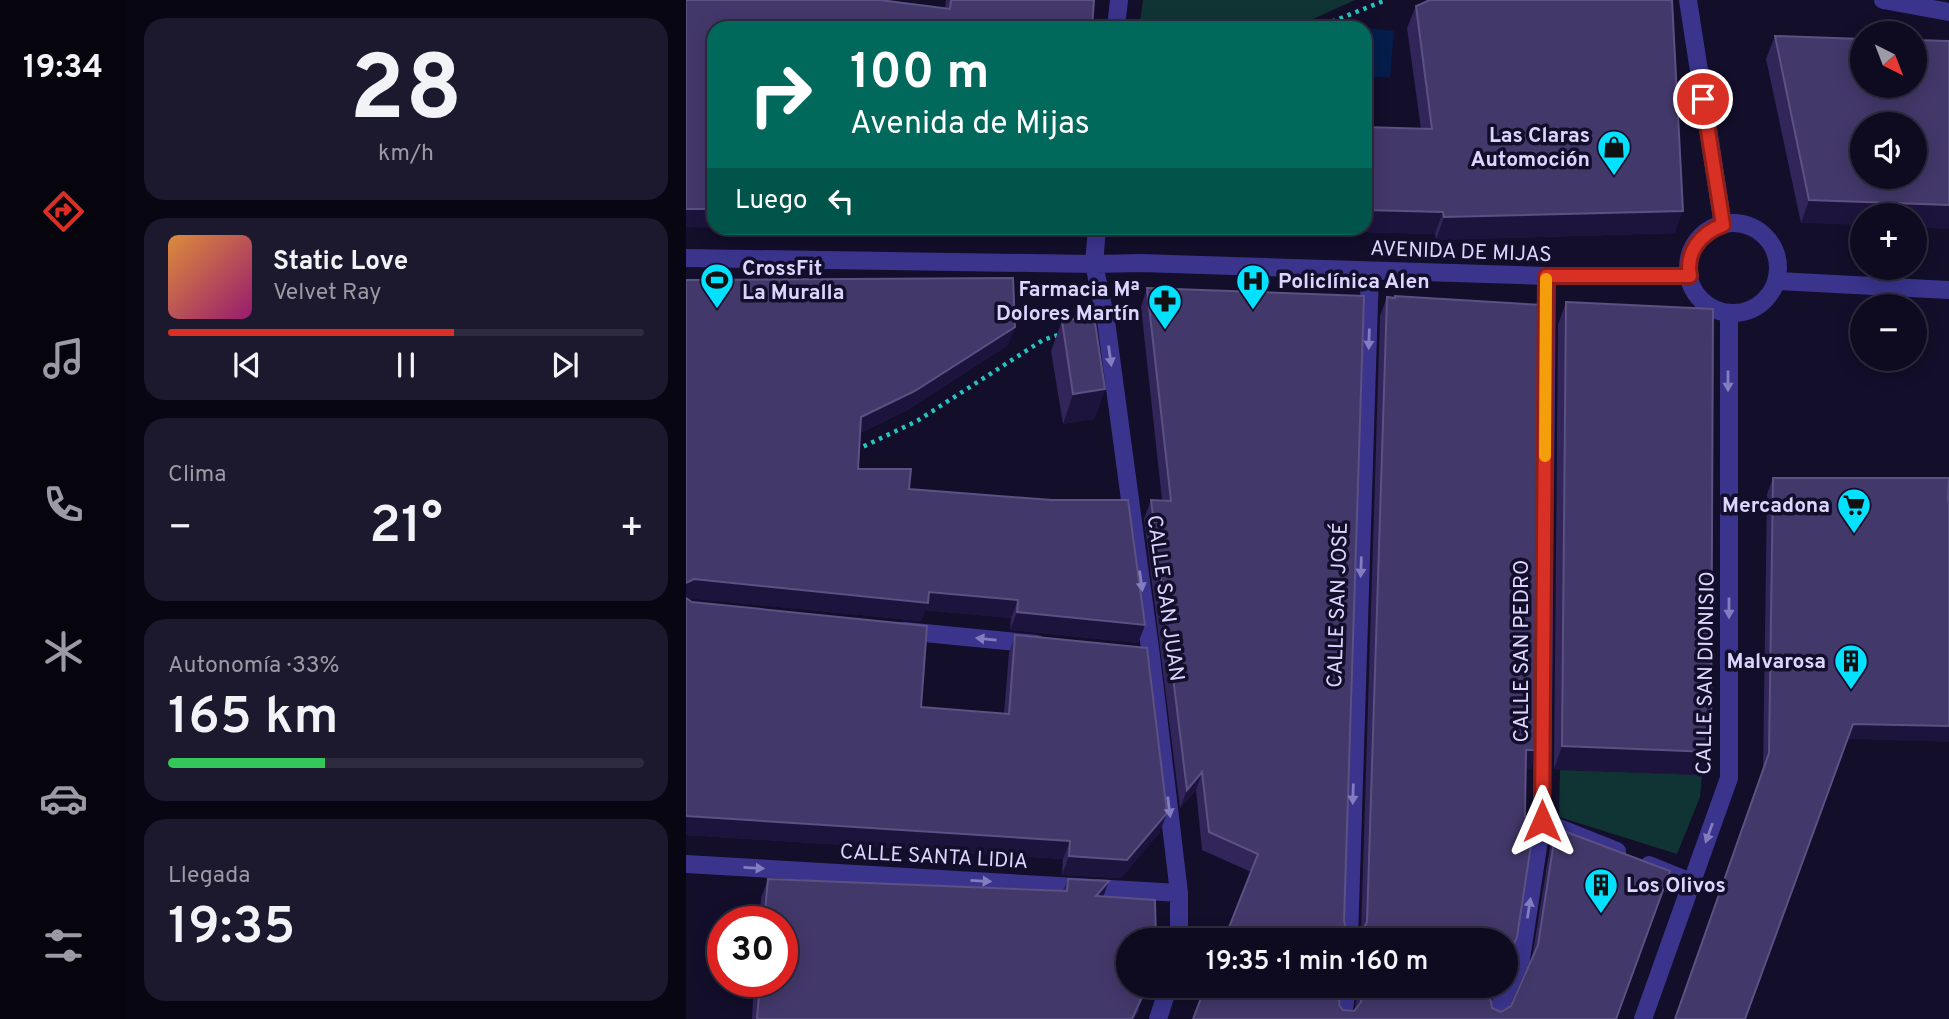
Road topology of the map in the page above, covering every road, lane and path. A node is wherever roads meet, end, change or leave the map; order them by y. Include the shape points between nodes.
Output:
1 (1119, 0) edge
2 (1386, 0) edge
3 (1688, 0) edge
4 (1883, 0) edge
5 (1949, 12) edge
6 (1117, 21) edge
7 (1334, 21) edge
8 (1723, 225) junction
9 (1096, 235) edge
10 (686, 258) edge
11 (1094, 264) junction
12 (1370, 271) junction
13 (1546, 276) junction
14 (1690, 276) junction
15 (1776, 281) junction
16 (1949, 290) edge
17 (1729, 313) junction
18 (1105, 321) junction
19 (844, 455) edge
20 (881, 629) edge
21 (1048, 645) edge
22 (1131, 654) edge
23 (1152, 656) junction
24 (1542, 821) junction
25 (686, 864) edge
26 (1691, 882) junction
27 (1179, 893) junction
28 (1178, 928) edge
29 (1349, 928) edge
30 (1165, 998) edge
31 (1345, 998) edge
32 (1158, 1019) edge
33 (1343, 1019) edge
34 (1494, 1019) edge
35 (1643, 1019) edge

1 - 6 street
2 - 7 path
3 - 8 street
4 - 5 street
8 - 14 street via 1696,245 1690,257
8 - 15 street via 1741,224 1765,236 1777,258
9 - 11 street, CALLE SAN JUAN
10 - 11 street, AVENIDA DE MIJAS
11 - 12 street, AVENIDA DE MIJAS
11 - 18 street, CALLE SAN JUAN
12 - 13 street, AVENIDA DE MIJAS
12 -> 29 street, CALLE SAN JOSÉ
13 - 14 street, AVENIDA DE MIJAS
13 - 24 street, CALLE SAN PEDRO
14 - 17 street via 1699,298
15 - 16 street
15 - 17 street via 1754,309
17 -> 26 street, CALLE SAN DIONISIO via 1729,778
18 - 19 path via 1043,340 917,421
18 -> 23 street, CALLE SAN JUAN
21 -> 20 street
22 - 23 street
23 -> 27 street, CALLE SAN JUAN
24 - 26 street
34 -> 24 street, CALLE SAN PEDRO via 1521,959
25 -> 27 street, CALLE SANTA LIDIA
26 - 35 street, CALLE SAN DIONISIO
27 - 28 street, CALLE SAN JUAN
30 - 32 street
31 - 33 street

